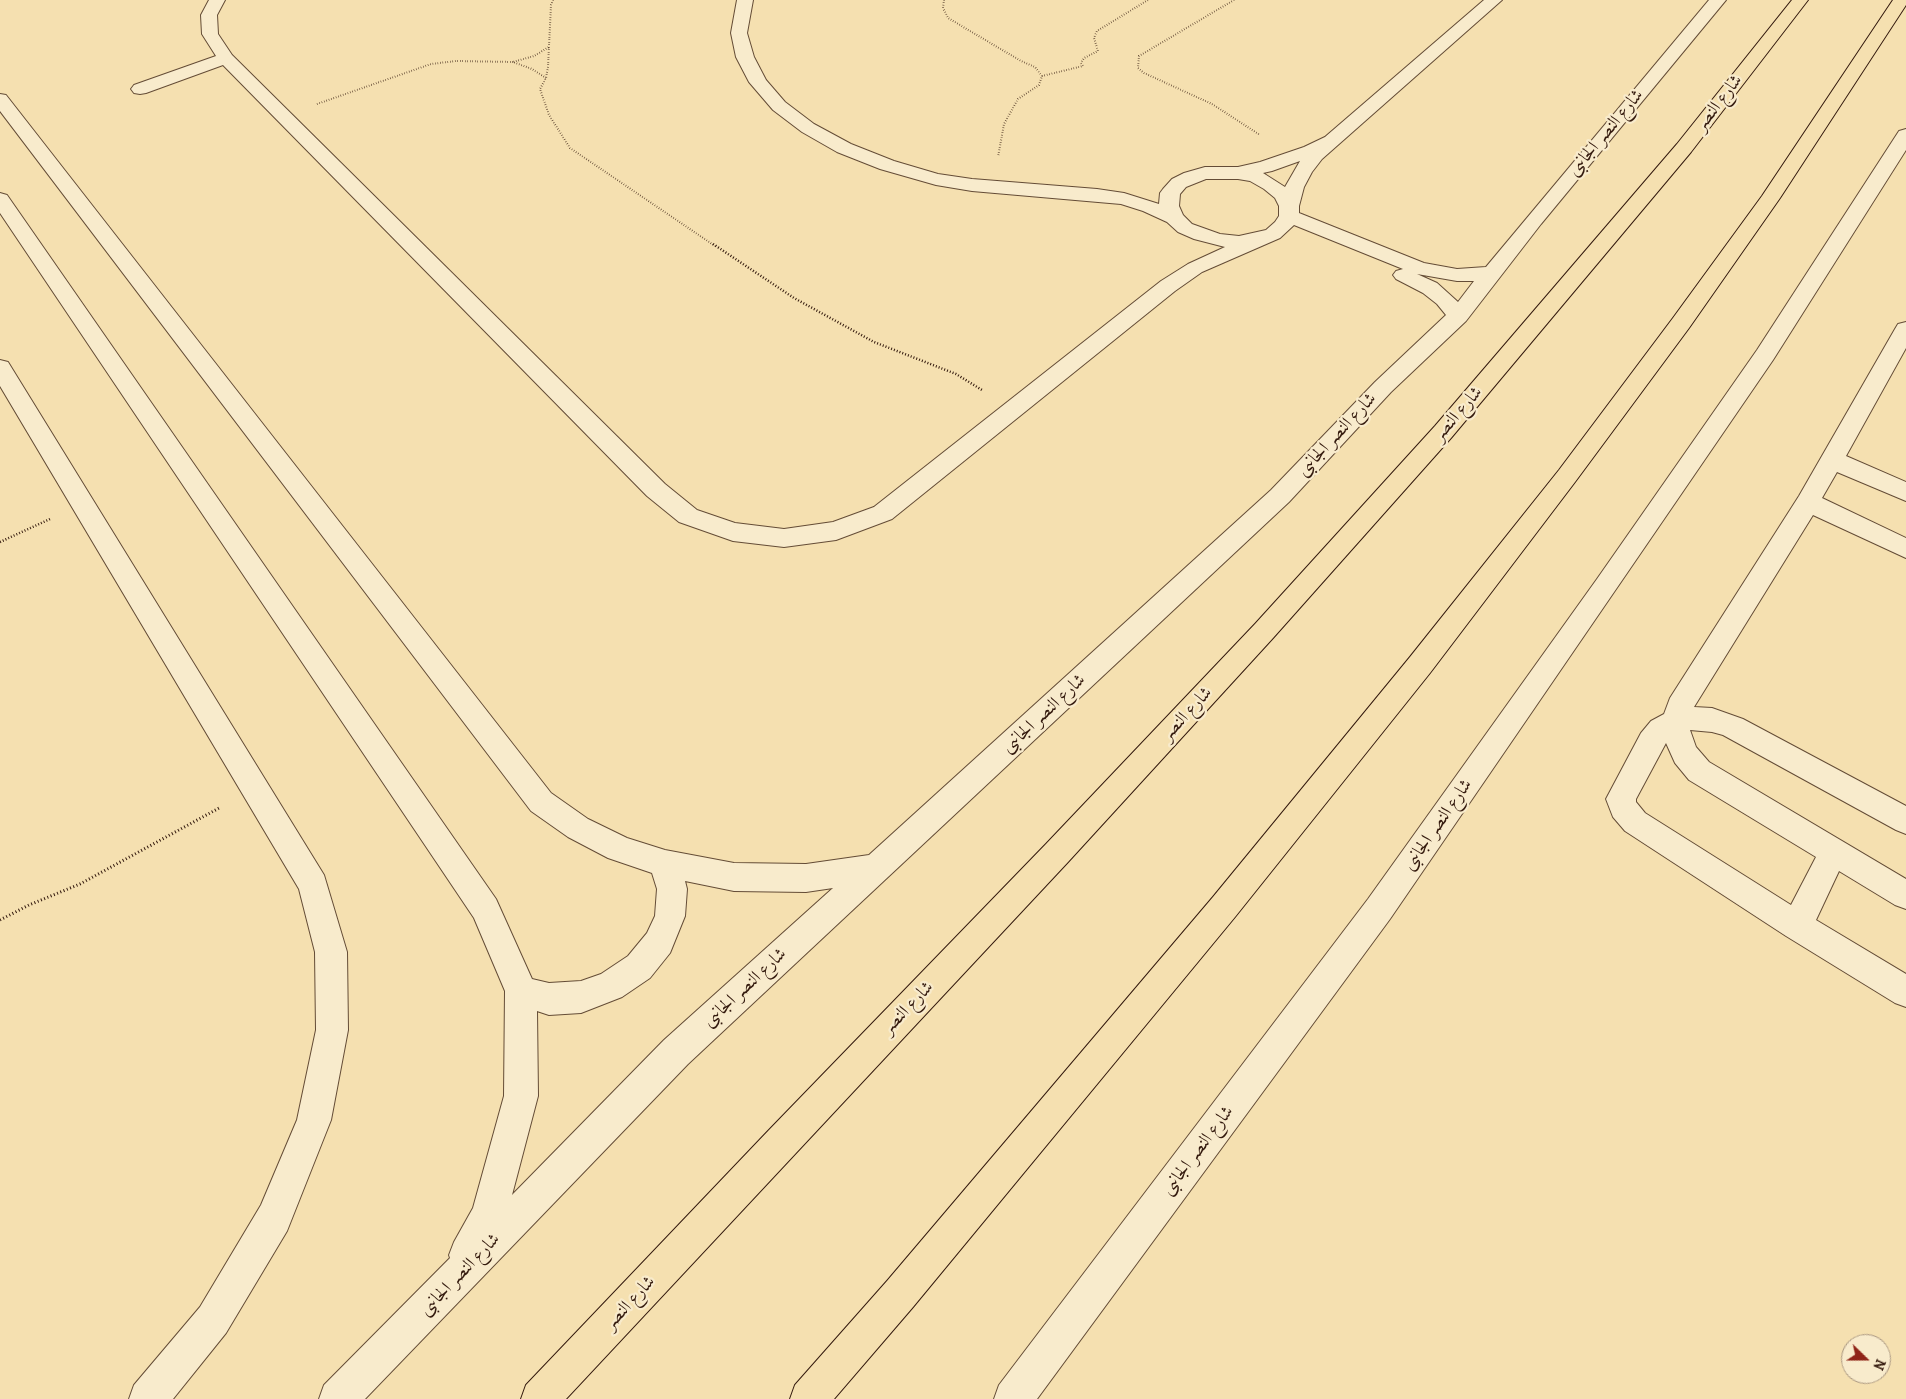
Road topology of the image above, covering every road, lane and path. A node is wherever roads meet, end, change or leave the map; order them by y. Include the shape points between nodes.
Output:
1 (217, 0) edge
2 (553, 0) edge
3 (746, 0) edge
4 (944, 0) edge
5 (1148, 0) edge
6 (1234, 0) edge
7 (1494, 0) edge
8 (1718, 0) edge
9 (1800, 0) edge
10 (1900, 0) edge
11 (549, 47) junction
12 (226, 58) junction
13 (513, 62) junction
14 (1042, 76) junction
15 (546, 78) junction
16 (140, 89) dead end
17 (0, 99) edge
18 (284, 116) junction
19 (1906, 135) edge
20 (1330, 141) junction
21 (1294, 157) junction
22 (1238, 173) junction
23 (1179, 183) junction
24 (991, 187) junction
25 (1097, 195) junction
26 (0, 199) edge
27 (1287, 216) junction
28 (1182, 237) junction
29 (1258, 239) junction
30 (1492, 272) junction
31 (1168, 286) junction
32 (1458, 316) junction
33 (1906, 329) edge
34 (0, 367) edge
35 (1014, 410) junction
36 (1832, 460) junction
37 (1906, 492) edge
38 (1808, 502) junction
39 (82, 504) junction
40 (0, 542) edge
41 (1906, 549) edge
42 (1674, 720) junction
43 (255, 789) junction
44 (1906, 821) edge
45 (1834, 853) junction
46 (665, 864) junction
47 (876, 868) junction
48 (1906, 895) edge
49 (0, 920) edge
50 (1797, 926) junction
51 (521, 991) junction
52 (1906, 992) edge
53 (451, 1284) junction
54 (148, 1399) edge
55 (338, 1399) edge
56 (540, 1399) edge
57 (809, 1399) edge
58 (1013, 1399) edge

1 - 12 street via 209,15 210,34
2 - 11 path
3 - 24 street via 739,33 744,58 758,82 779,106 808,128 844,148 888,166 936,179
4 - 14 path via 943,8 948,18 1035,67
5 - 14 path via 1097,32 1094,38 1098,51 1084,58 1083,66
6 - 21 path via 1139,56 1138,68 1212,104
7 - 20 street
8 - 30 street, شارع النصر الجانبى
9 - 56 main road, شارع النصر via 1585,268 1436,440 1057,853
10 - 57 main road via 1770,198 1681,323 1420,665 1218,914
11 - 13 path via 534,56
11 - 15 path
12 - 16 street
12 - 18 street
13 - 15 path
13 - 18 path via 431,64
14 - 24 path via 1039,85 1018,99 1004,124
15 - 35 path via 540,89 549,115 570,148 794,298 874,342 956,374
17 - 46 street via 541,802 578,828 611,845
18 - 35 street via 656,490 688,516 732,532 784,538 836,531 884,513
19 - 58 street, شارع النصر الجانبى via 1764,355 1379,909
20 - 21 street
20 - 27 street via 1303,170 1294,187
21 - 22 street
22 - 23 street via 1205,173
22 - 27 street via 1272,185 1283,195
23 - 25 street via 1126,194
23 - 28 street via 1170,193 1168,206
24 - 25 street
25 - 28 street via 1150,207
26 - 51 street via 485,909
27 - 29 street via 1273,234
27 - 30 street via 1419,268 1458,275
27 - 32 street via 1414,279 1444,299
28 - 29 street via 1201,235 1239,242
28 - 31 street via 1179,267
29 - 31 street via 1195,268
30 - 32 street, شارع النصر الجانبى
31 - 35 street
32 - 47 street, شارع النصر الجانبى via 1383,387 1280,496
33 - 36 street
34 - 39 street
36 - 37 street
36 - 38 street
38 - 41 street
38 - 42 street
39 - 40 path
39 - 43 street
42 - 44 street via 1712,720 1733,727
42 - 45 street via 1685,755 1698,771
42 - 50 street via 1660,729 1651,741 1621,799 1623,808 1635,822
43 - 49 path via 80,884
43 - 54 street via 313,885 331,952 332,1030 314,1120 274,1218 213,1320
45 - 48 street
45 - 50 street
46 - 47 street via 734,877 806,878
46 - 51 street via 672,889 670,916 658,943 639,967 612,986 580,997 549,999
47 - 53 street, شارع النصر الجانبى via 676,1052
50 - 52 street
51 - 53 street via 521,1096 489,1214
53 - 55 street, شارع النصر الجانبى

